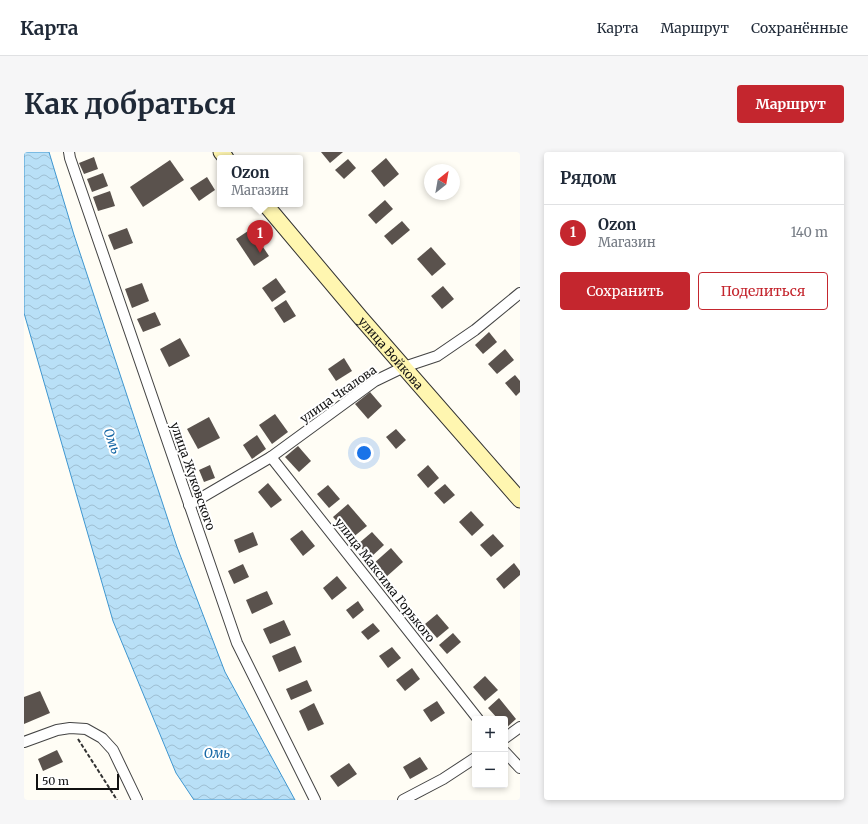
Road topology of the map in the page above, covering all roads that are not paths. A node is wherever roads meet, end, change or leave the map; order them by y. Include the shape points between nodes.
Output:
1 (69, 152) edge
2 (268, 207) edge
3 (520, 293) edge
4 (404, 367) junction
5 (271, 457) junction
6 (520, 500) edge
7 (189, 505) junction
8 (476, 716) edge
9 (520, 727) edge
10 (508, 736) edge
11 (24, 742) edge
12 (508, 755) edge
13 (472, 760) edge
14 (520, 768) edge
15 (137, 800) edge
16 (315, 800) edge
17 (403, 800) edge

1 - 7 street, улица Жуковского
2 - 4 main road, улица Войкова
3 - 4 street, улица Чкалова via 475,330 437,356
4 - 5 street, улица Чкалова via 375,381
4 - 6 main road, улица Войкова
5 - 7 street, улица Чкалова
5 - 8 street, улица Максима Горького
7 - 16 street, улица Жуковского via 237,643
9 - 10 street
11 - 15 street via 57,730 86,729 102,738 113,750
12 - 14 street
13 - 17 street

